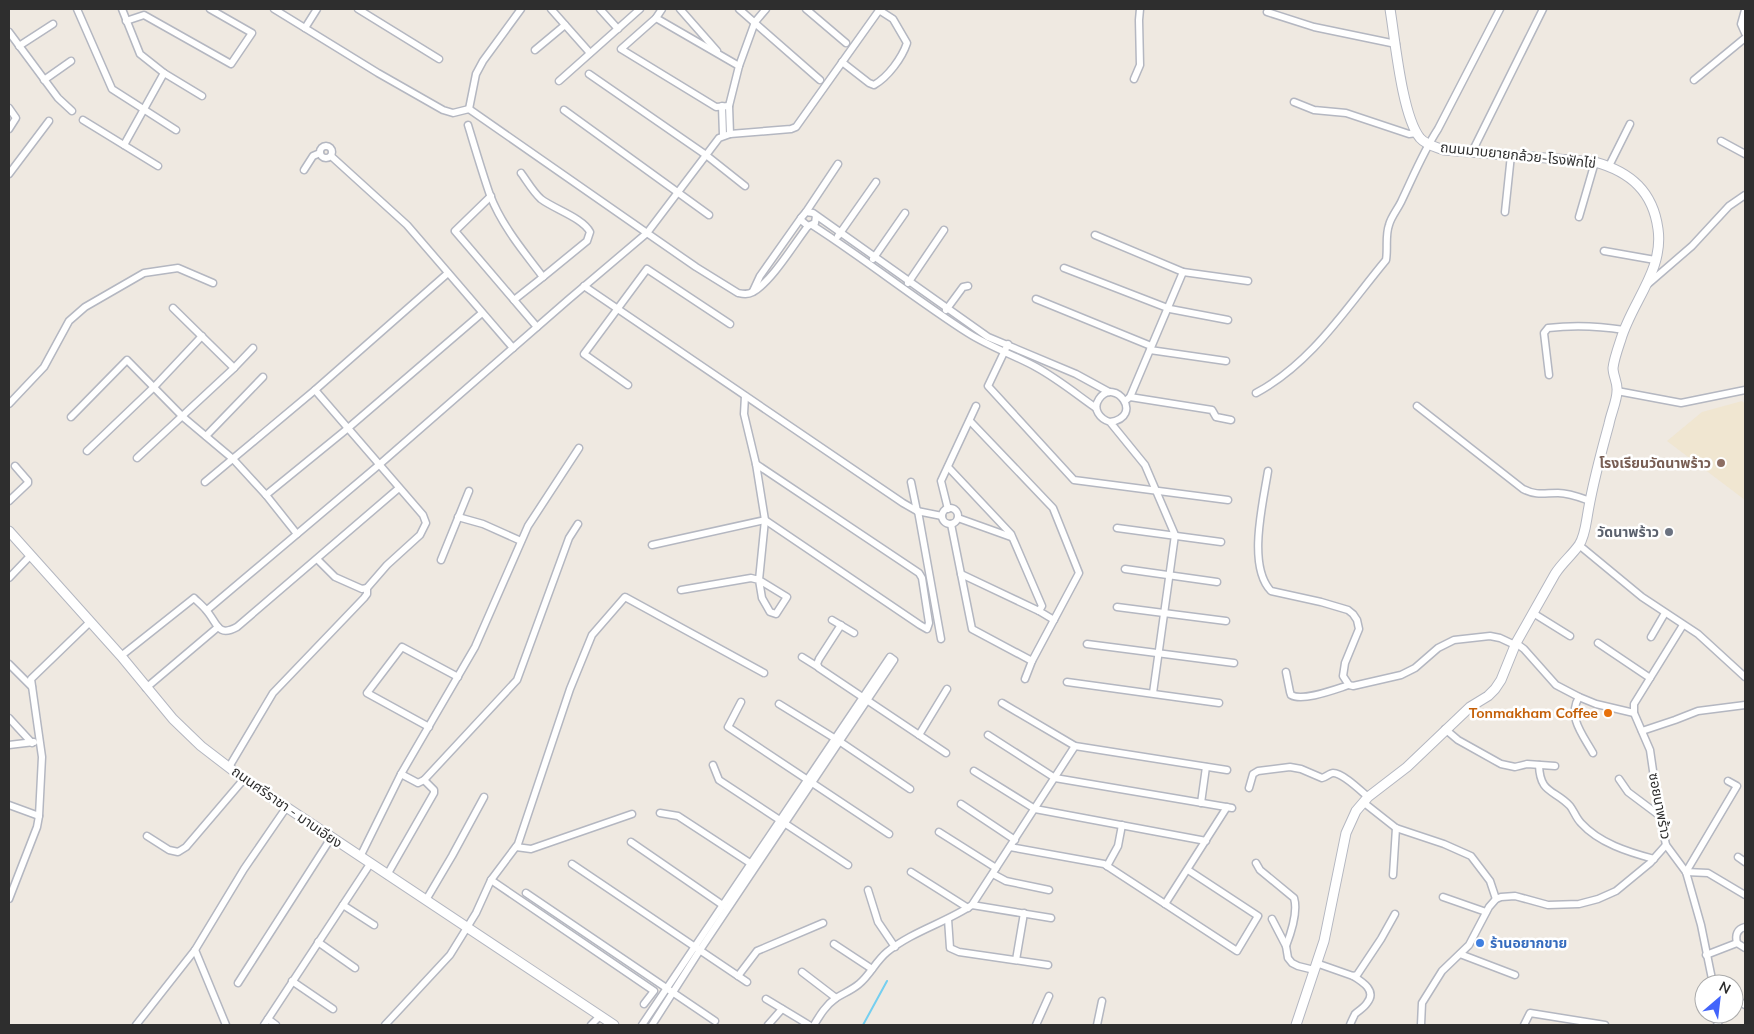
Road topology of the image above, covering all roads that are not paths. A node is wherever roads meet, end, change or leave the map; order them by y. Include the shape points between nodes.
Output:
1 (77, 9) edge
2 (122, 9) edge
3 (210, 9) edge
4 (274, 9) edge
5 (317, 9) edge
6 (358, 9) edge
7 (521, 9) edge
8 (551, 9) edge
9 (600, 9) edge
10 (640, 9) edge
11 (662, 9) edge
12 (680, 9) edge
13 (739, 9) edge
14 (766, 9) edge
15 (806, 9) edge
16 (1140, 9) edge
17 (1390, 9) edge
18 (1500, 9) edge
19 (1543, 9) edge
20 (879, 10) edge
21 (1745, 10) edge
22 (1267, 12) dead end
23 (656, 18) junction
24 (126, 21) junction
25 (755, 22) junction
26 (53, 24) dead end
27 (565, 24) junction
28 (304, 28) junction
29 (618, 29) junction
30 (9, 32) edge
31 (1745, 32) edge
32 (1745, 38) edge
33 (846, 43) dead end
34 (1396, 44) junction
35 (19, 46) junction
36 (535, 50) dead end
37 (590, 54) junction
38 (721, 56) junction
39 (439, 59) dead end
40 (71, 61) dead end
41 (842, 62) junction
42 (739, 66) junction
43 (164, 73) junction
44 (589, 74) dead end
45 (1134, 79) dead end
46 (44, 80) junction
47 (820, 80) dead end
48 (1694, 80) dead end
49 (559, 81) dead end
50 (202, 96) dead end
51 (1294, 102) dead end
52 (726, 106) junction
53 (9, 108) edge
54 (470, 109) junction
55 (72, 110) dead end
56 (144, 110) junction
57 (564, 110) dead end
58 (82, 120) dead end
59 (49, 121) dead end
60 (1630, 124) dead end
61 (468, 125) dead end
62 (9, 129) edge
63 (176, 130) dead end
64 (1417, 133) junction
65 (726, 134) junction
66 (1721, 141) dead end
67 (1428, 144) junction
68 (124, 145) junction
69 (1472, 152) junction
70 (1745, 154) edge
71 (706, 155) junction
72 (1511, 155) junction
73 (1595, 162) junction
74 (838, 164) dead end
75 (158, 166) dead end
76 (1609, 166) junction
77 (304, 170) dead end
78 (9, 174) edge
79 (520, 174) dead end
80 (876, 182) dead end
81 (745, 186) dead end
82 (678, 193) junction
83 (1745, 195) edge
84 (491, 196) junction
85 (1505, 212) dead end
86 (905, 213) dead end
87 (709, 215) dead end
88 (804, 215) junction
89 (816, 216) junction
90 (1579, 217) dead end
91 (810, 225) junction
92 (944, 230) dead end
93 (647, 233) junction
94 (840, 233) junction
95 (1095, 235) dead end
96 (835, 240) junction
97 (1604, 251) dead end
98 (874, 257) junction
99 (1654, 260) junction
100 (870, 263) junction
101 (1064, 268) dead end
102 (1182, 272) junction
103 (448, 273) junction
104 (543, 277) junction
105 (910, 281) junction
106 (1248, 281) dead end
107 (213, 283) dead end
108 (1648, 284) junction
109 (584, 286) junction
110 (968, 286) dead end
111 (905, 288) junction
112 (753, 292) junction
113 (514, 300) junction
114 (1036, 300) dead end
115 (173, 308) dead end
116 (948, 308) junction
117 (1167, 309) junction
118 (618, 310) junction
119 (482, 312) junction
120 (942, 315) junction
121 (1228, 320) dead end
122 (730, 324) dead end
123 (537, 327) junction
124 (1624, 330) junction
125 (202, 336) junction
126 (1008, 344) junction
127 (253, 348) dead end
128 (513, 348) junction
129 (1151, 348) junction
130 (1004, 353) junction
131 (1226, 361) dead end
132 (234, 368) junction
133 (1549, 375) dead end
134 (264, 377) dead end
135 (628, 385) dead end
136 (154, 387) junction
137 (315, 390) junction
138 (1617, 390) junction
139 (1745, 390) edge
140 (1109, 392) junction
141 (1256, 393) dead end
142 (745, 396) junction
143 (1127, 399) junction
144 (9, 404) edge
145 (976, 406) dead end
146 (1417, 406) dead end
147 (1096, 408) junction
148 (71, 417) dead end
149 (183, 417) junction
150 (1231, 420) dead end
151 (970, 421) junction
152 (1110, 422) junction
153 (347, 428) junction
154 (206, 436) junction
155 (579, 448) dead end
156 (87, 451) dead end
157 (137, 458) dead end
158 (233, 459) junction
159 (380, 464) junction
160 (756, 464) junction
161 (14, 466) dead end
162 (948, 467) junction
163 (1268, 471) dead end
164 (205, 482) dead end
165 (911, 482) dead end
166 (399, 488) junction
167 (469, 491) dead end
168 (1156, 491) junction
169 (266, 495) junction
170 (1228, 500) dead end
171 (1590, 500) junction
172 (9, 501) edge
173 (948, 508) junction
174 (918, 511) junction
175 (942, 516) junction
176 (458, 517) junction
177 (958, 518) junction
178 (765, 520) junction
179 (578, 524) dead end
180 (951, 524) junction
181 (1117, 528) dead end
182 (9, 532) edge
183 (297, 534) junction
184 (1175, 535) junction
185 (1012, 537) junction
186 (521, 541) junction
187 (1221, 542) dead end
188 (652, 545) dead end
189 (1579, 545) junction
190 (30, 556) junction
191 (317, 558) junction
192 (441, 560) dead end
193 (1125, 569) dead end
194 (961, 574) junction
195 (1170, 576) junction
196 (9, 578) edge
197 (759, 580) junction
198 (1217, 582) dead end
199 (367, 588) junction
200 (681, 590) dead end
201 (1117, 607) dead end
202 (207, 610) junction
203 (1040, 611) junction
204 (1164, 613) junction
205 (1532, 613) junction
206 (1665, 613) junction
207 (832, 620) dead end
208 (1054, 620) junction
209 (1226, 621) dead end
210 (90, 622) junction
211 (1683, 625) junction
212 (841, 626) junction
213 (218, 627) junction
214 (854, 633) dead end
215 (1570, 636) dead end
216 (1651, 637) dead end
217 (941, 639) dead end
218 (1598, 643) dead end
219 (1087, 644) dead end
220 (1515, 644) junction
221 (1158, 654) junction
222 (121, 656) junction
223 (802, 657) dead end
224 (1032, 661) junction
225 (1234, 663) dead end
226 (9, 664) edge
227 (819, 668) junction
228 (1286, 672) dead end
229 (764, 673) dead end
230 (458, 677) junction
231 (1745, 677) edge
232 (1650, 678) junction
233 (1025, 679) dead end
234 (1067, 682) dead end
235 (1349, 685) junction
236 (32, 687) junction
237 (146, 688) junction
238 (947, 689) dead end
239 (1152, 693) junction
240 (1579, 697) junction
241 (865, 699) junction
242 (741, 702) dead end
243 (1002, 703) dead end
244 (1218, 703) dead end
245 (779, 704) dead end
246 (1745, 705) edge
247 (1634, 714) junction
248 (9, 718) edge
249 (429, 727) junction
250 (1445, 729) junction
251 (1642, 731) junction
252 (988, 734) dead end
253 (919, 735) junction
254 (837, 740) junction
255 (40, 742) junction
256 (32, 743) junction
257 (9, 745) edge
258 (1075, 746) junction
259 (946, 753) dead end
260 (1594, 753) dead end
261 (713, 765) dead end
262 (1539, 765) junction
263 (1556, 766) dead end
264 (229, 767) junction
265 (1206, 767) junction
266 (1226, 770) dead end
267 (974, 771) dead end
268 (401, 774) junction
269 (1054, 778) junction
270 (244, 779) junction
271 (1619, 779) dead end
272 (424, 780) junction
273 (810, 781) junction
274 (1728, 781) dead end
275 (1249, 788) dead end
276 (910, 789) dead end
277 (484, 796) dead end
278 (1366, 799) junction
279 (1201, 803) junction
280 (961, 804) dead end
281 (9, 805) edge
282 (286, 808) junction
283 (1035, 809) junction
284 (660, 813) dead end
285 (632, 814) dead end
286 (39, 816) junction
287 (1660, 816) junction
288 (782, 822) junction
289 (1122, 825) junction
290 (1396, 828) junction
291 (939, 832) dead end
292 (889, 834) dead end
293 (147, 836) dead end
294 (332, 838) junction
295 (1015, 840) junction
296 (1206, 841) junction
297 (631, 842) dead end
298 (1666, 845) junction
299 (1010, 846) junction
300 (516, 847) junction
301 (360, 857) junction
302 (1738, 857) dead end
303 (1654, 859) junction
304 (1745, 862) edge
305 (1256, 863) dead end
306 (370, 864) junction
307 (572, 864) dead end
308 (753, 865) junction
309 (848, 866) dead end
310 (1106, 866) junction
311 (1188, 870) junction
312 (995, 871) junction
313 (911, 872) dead end
314 (1686, 872) junction
315 (387, 875) junction
316 (1393, 875) dead end
317 (491, 880) junction
318 (868, 890) dead end
319 (1049, 890) dead end
320 (526, 893) dead end
321 (1745, 895) edge
322 (1443, 897) dead end
323 (9, 899) edge
324 (1496, 899) junction
325 (426, 900) junction
326 (1165, 904) junction
327 (342, 905) junction
328 (725, 907) junction
329 (970, 907) junction
330 (1486, 912) junction
331 (1024, 913) junction
332 (1395, 914) dead end
333 (1051, 918) dead end
334 (948, 919) junction
335 (1272, 919) dead end
336 (823, 923) dead end
337 (374, 926) dead end
338 (1745, 927) edge
339 (467, 928) junction
340 (318, 942) junction
341 (1737, 943) junction
342 (834, 944) dead end
343 (1286, 946) junction
344 (895, 947) junction
345 (697, 948) junction
346 (1745, 948) edge
347 (195, 950) junction
348 (1460, 954) junction
349 (1706, 955) junction
350 (1016, 960) junction
351 (1048, 965) dead end
352 (1315, 967) junction
353 (355, 968) dead end
354 (872, 969) junction
355 (802, 972) dead end
356 (1515, 974) dead end
357 (1711, 974) edge
358 (738, 976) junction
359 (1353, 976) junction
360 (292, 981) junction
361 (747, 982) dead end
362 (238, 983) dead end
363 (666, 989) junction
364 (672, 993) junction
365 (1049, 996) dead end
366 (836, 998) junction
367 (766, 999) dead end
368 (1102, 1001) dead end
369 (644, 1004) dead end
370 (333, 1009) dead end
371 (782, 1009) junction
372 (600, 1016) junction
373 (1573, 1020) junction
374 (714, 1021) dead end
375 (266, 1022) edge
376 (136, 1025) edge
377 (226, 1025) edge
378 (276, 1025) edge
379 (384, 1025) edge
380 (591, 1025) edge
381 (614, 1025) edge
382 (642, 1025) edge
383 (652, 1025) edge
384 (768, 1025) edge
385 (809, 1025) edge
386 (814, 1025) edge
387 (1036, 1025) edge
388 (1097, 1025) edge
389 (1296, 1025) edge
390 (1350, 1025) edge
391 (1421, 1025) edge
392 (1524, 1025) edge
393 (1565, 1025) edge
394 (1605, 1025) edge

1 - 56 street via 112,89
2 - 24 street
3 - 24 street via 252,33 230,64 144,15
4 - 28 street
5 - 28 street
6 - 39 street
7 - 54 street via 476,74
8 - 27 street
9 - 29 street
10 - 29 street
11 - 23 street
12 - 38 street
13 - 25 street
14 - 25 street
15 - 33 street
16 - 45 street via 1140,65
17 - 34 street
18 - 67 street
19 - 69 street
20 - 41 street
20 - 41 street via 893,19 907,43 899,59 874,85
21 - 31 street via 1741,24
22 - 34 street via 1314,27
23 - 38 street
23 - 52 street via 620,49 716,107
24 - 43 street via 140,54
25 - 42 street
25 - 47 street
26 - 35 street
27 - 36 street
27 - 37 street
28 - 54 street via 443,110 453,113
29 - 37 street
30 - 35 street
32 - 48 street
34 - 64 street via 1401,82
35 - 46 street
37 - 49 street
38 - 42 street
40 - 46 street
41 - 65 street via 796,127
42 - 52 street
43 - 50 street
43 - 56 street
44 - 71 street
46 - 55 street
51 - 64 street via 1314,110 1346,112 1409,134
52 - 65 street
53 - 62 street via 16,118
54 - 93 street
56 - 63 street
56 - 68 street
57 - 82 street
58 - 68 street
59 - 78 street
60 - 76 street
61 - 84 street
64 - 67 street, ถนนมาบยายกล้วย-โรงฟักไข่
65 - 71 street
66 - 70 street
67 - 69 street, ถนนมาบยายกล้วย-โรงฟักไข่ via 1444,150
67 - 141 street via 1390,220 1386,260 1305,358
68 - 75 street
69 - 72 street, ถนนมาบยายกล้วย-โรงฟักไข่
71 - 81 street
71 - 82 street
72 - 73 street, ถนนมาบยายกล้วย-โรงฟักไข่
72 - 85 street
73 - 76 street, ถนนมาบยายกล้วย-โรงฟักไข่
73 - 90 street
74 - 88 street
76 - 99 street, ถนนมาบยายกล้วย-โรงฟักไข่ via 1634,180 1651,202 1658,231
77 - 103 street via 310,159 328,146 332,150 331,156 406,225
79 - 104 street via 540,198 577,220 590,232 587,241
80 - 94 street
82 - 87 street
82 - 93 street
83 - 108 street
84 - 104 street via 519,246
84 - 113 street via 455,231
86 - 98 street
88 - 89 street via 813,212
88 - 91 street via 802,221
88 - 112 street via 760,276
89 - 91 street via 815,223
89 - 94 street
91 - 96 street
91 - 112 street via 767,281
92 - 105 street
93 - 109 street
93 - 112 street via 738,293
94 - 96 street
94 - 98 street
95 - 102 street
96 - 100 street
97 - 99 street
98 - 100 street
98 - 105 street
99 - 108 street, ถนนมาบยายกล้วย-โรงฟักไข่
100 - 111 street
101 - 117 street
102 - 106 street
102 - 117 street
103 - 119 street
103 - 137 street
104 - 113 street
105 - 111 street
105 - 116 street
107 - 144 street via 178,268 144,273 85,307 69,321 44,368
108 - 124 street, ถนนมาบยายกล้วย-โรงฟักไข่
109 - 118 street
109 - 123 street
110 - 116 street via 963,287
111 - 120 street
113 - 123 street
114 - 129 street
115 - 125 street
116 - 120 street
116 - 126 street via 988,337
117 - 121 street
117 - 129 street
118 - 122 street via 647,269
118 - 135 street via 584,354
118 - 142 street
119 - 128 street
119 - 153 street
120 - 130 street
123 - 128 street
124 - 133 street via 1548,328 1544,333
124 - 138 street, ถนนมาบยายกล้วย-โรงฟักไข่ via 1613,368
125 - 132 street
125 - 136 street
126 - 130 street
126 - 140 street
127 - 132 street
128 - 159 street
129 - 131 street
129 - 143 street
130 - 147 street via 1036,367
130 - 168 street via 988,386 1074,480
132 - 149 street
134 - 154 street
136 - 148 street via 127,360
136 - 149 street
136 - 156 street
137 - 153 street
137 - 158 street
138 - 139 street via 1681,404
138 - 171 street
140 - 143 street
140 - 147 street via 1097,401
142 - 160 street via 744,414
142 - 174 street
143 - 150 street via 1212,410 1216,418
143 - 152 street via 1123,417
145 - 151 street
146 - 171 street via 1523,489 1533,494 1559,493
147 - 152 street via 1103,420
149 - 154 street
149 - 157 street
151 - 162 street
151 - 208 street via 1053,508 1079,573
152 - 168 street via 1145,465
153 - 159 street
153 - 169 street
154 - 158 street
155 - 186 street
158 - 164 street
158 - 169 street
159 - 166 street
159 - 183 street
160 - 178 street
160 - 178 street via 919,573 929,623 927,629
161 - 172 street via 28,483
162 - 173 street via 941,481
162 - 185 street
163 - 235 street via 1258,542 1260,570 1271,591 1321,602 1353,614 1359,629 1345,663 1343,676
165 - 174 street
166 - 191 street
166 - 199 street via 423,515 426,523 420,535
167 - 176 street
168 - 170 street
168 - 184 street
169 - 183 street
171 - 189 street
173 - 175 street
173 - 177 street via 957,511
174 - 175 street
174 - 217 street
175 - 180 street
176 - 186 street
176 - 192 street
177 - 180 street
177 - 185 street
178 - 188 street
178 - 197 street
179 - 272 street via 569,538 517,680
180 - 194 street
181 - 184 street
182 - 190 street, ถนนศรีราชา - มาบเอียง
183 - 202 street
184 - 187 street
184 - 195 street
185 - 203 street via 1042,606
186 - 230 street via 475,647
189 - 205 street via 1562,564
189 - 206 street
190 - 196 street
190 - 210 street, ถนนศรีราชา - มาบเอียง
191 - 199 street via 335,577 362,589
191 - 213 street via 237,627 223,631
193 - 195 street
194 - 203 street
194 - 224 street via 972,629
195 - 198 street
195 - 204 street
197 - 197 street via 762,598 770,612 776,614 787,597
197 - 200 street via 752,578
199 - 264 street via 364,598 273,693
201 - 204 street
202 - 213 street
202 - 222 street via 194,598
203 - 208 street
204 - 209 street
204 - 221 street
205 - 215 street
205 - 220 street
206 - 211 street
206 - 216 street
207 - 212 street
208 - 224 street
210 - 222 street, ถนนศรีราชา - มาบเอียง
210 - 236 street via 31,680
211 - 231 street via 1698,634
211 - 232 street
212 - 214 street
212 - 227 street via 819,660
213 - 237 street
218 - 232 street
219 - 221 street
220 - 235 street via 1490,636 1454,640 1401,675
220 - 240 street via 1524,649 1556,685
220 - 250 street via 1495,689
221 - 225 street
221 - 239 street
222 - 237 street, ถนนศรีราชา - มาบเอียง
223 - 227 street
224 - 233 street
226 - 236 street
227 - 241 street
228 - 235 street via 1291,695 1297,698
229 - 300 street via 625,597 592,636 570,689
230 - 249 street
230 - 249 street via 402,647 366,693
232 - 247 street via 1634,704
234 - 239 street
236 - 255 street
237 - 264 street, ถนนศรีราชา - มาบเอียง via 201,746
238 - 253 street
239 - 244 street
240 - 247 street
240 - 260 street via 1573,713
241 - 241 street via 890,658 894,660
241 - 253 street
241 - 254 street
242 - 273 street via 728,727
243 - 258 street
245 - 254 street
246 - 251 street via 1698,711
247 - 251 street, ซอยนาพร้าว
248 - 256 street
249 - 268 street
250 - 262 street via 1458,740 1502,764 1514,767
250 - 278 street via 1407,767
251 - 287 street, ซอยนาพร้าว via 1650,750
252 - 269 street
253 - 259 street
254 - 273 street
254 - 276 street
255 - 256 street
255 - 286 street
256 - 257 street
258 - 265 street
258 - 269 street
261 - 288 street via 720,780
262 - 263 street
262 - 303 street via 1543,785 1570,807 1581,823 1600,839
264 - 270 street, ถนนศรีราชา - มาบเอียง
265 - 266 street
265 - 279 street
267 - 283 street
268 - 272 street via 418,783
268 - 301 street
269 - 279 street
269 - 283 street
270 - 282 street, ถนนศรีราชา - มาบเอียง
270 - 293 street via 186,847 178,852
271 - 287 street via 1628,792
272 - 315 street via 434,793
273 - 288 street
273 - 292 street
274 - 314 street via 1737,786
275 - 278 street via 1253,774 1258,771 1290,767 1322,778 1336,774 1350,782
277 - 325 street
278 - 290 street
278 - 352 street via 1353,816 1346,833 1324,941
279 - 296 street via 1230,808
280 - 295 street
281 - 286 street
282 - 294 street, ถนนศรีราชา - มาบเอียง
282 - 347 street
283 - 289 street
283 - 295 street
284 - 308 street via 678,816
285 - 300 street via 532,849
286 - 323 street
287 - 298 street, ซอยนาพร้าว
288 - 308 street
288 - 309 street
289 - 296 street
289 - 310 street via 1118,846
290 - 316 street
290 - 324 street via 1471,856 1490,880
291 - 312 street
294 - 301 street, ถนนศรีราชา - มาบเอียง
294 - 362 street
295 - 299 street
296 - 311 street
297 - 328 street
298 - 303 street
298 - 314 street, ซอยนาพร้าว
299 - 310 street
299 - 312 street
300 - 317 street
301 - 306 street, ถนนศรีราชา - มาบเอียง
302 - 304 street
303 - 324 street via 1616,890 1579,904 1548,905 1515,896
305 - 343 street via 1294,898 1290,938
306 - 315 street, ถนนศรีราชา - มาบเอียง
306 - 327 street
307 - 345 street
308 - 328 street
310 - 326 street
311 - 326 street
311 - 326 street via 1258,916 1237,951
312 - 319 street via 1006,881
312 - 329 street
313 - 329 street
314 - 321 street via 1708,873
314 - 349 street
315 - 325 street, ถนนศรีราชา - มาบเอียง
317 - 339 street
317 - 369 street via 654,990
318 - 344 street via 878,922
320 - 363 street
322 - 330 street
324 - 330 street
325 - 339 street, ถนนศรีราชา - มาบเอียง
327 - 337 street
327 - 340 street
328 - 345 street
329 - 331 street
329 - 334 street
330 - 348 street
331 - 333 street
331 - 350 street
332 - 359 street via 1360,973
334 - 344 street
334 - 350 street via 950,948
335 - 343 street
336 - 358 street via 757,951
338 - 341 street via 1737,933
339 - 372 street, ถนนศรีราชา - มาบเอียง
339 - 379 street via 450,955
340 - 353 street
340 - 360 street
341 - 346 street
341 - 349 street
342 - 354 street
343 - 352 street via 1292,963
344 - 354 street
345 - 358 street
345 - 363 street
345 - 364 street
347 - 376 street
347 - 377 street
348 - 356 street
348 - 391 street via 1442,971 1422,1003
349 - 357 street
350 - 351 street
352 - 359 street
352 - 389 street
354 - 366 street via 850,991
355 - 366 street
358 - 361 street
359 - 390 street via 1369,988 1371,997
360 - 370 street
360 - 375 street
363 - 364 street
363 - 382 street
364 - 374 street
364 - 383 street
365 - 387 street
366 - 386 street
367 - 371 street
368 - 388 street
371 - 384 street
371 - 385 street
372 - 380 street
372 - 381 street, ถนนศรีราชา - มาบเอียง
373 - 392 street via 1530,1013
373 - 393 street
373 - 394 street
375 - 378 street

